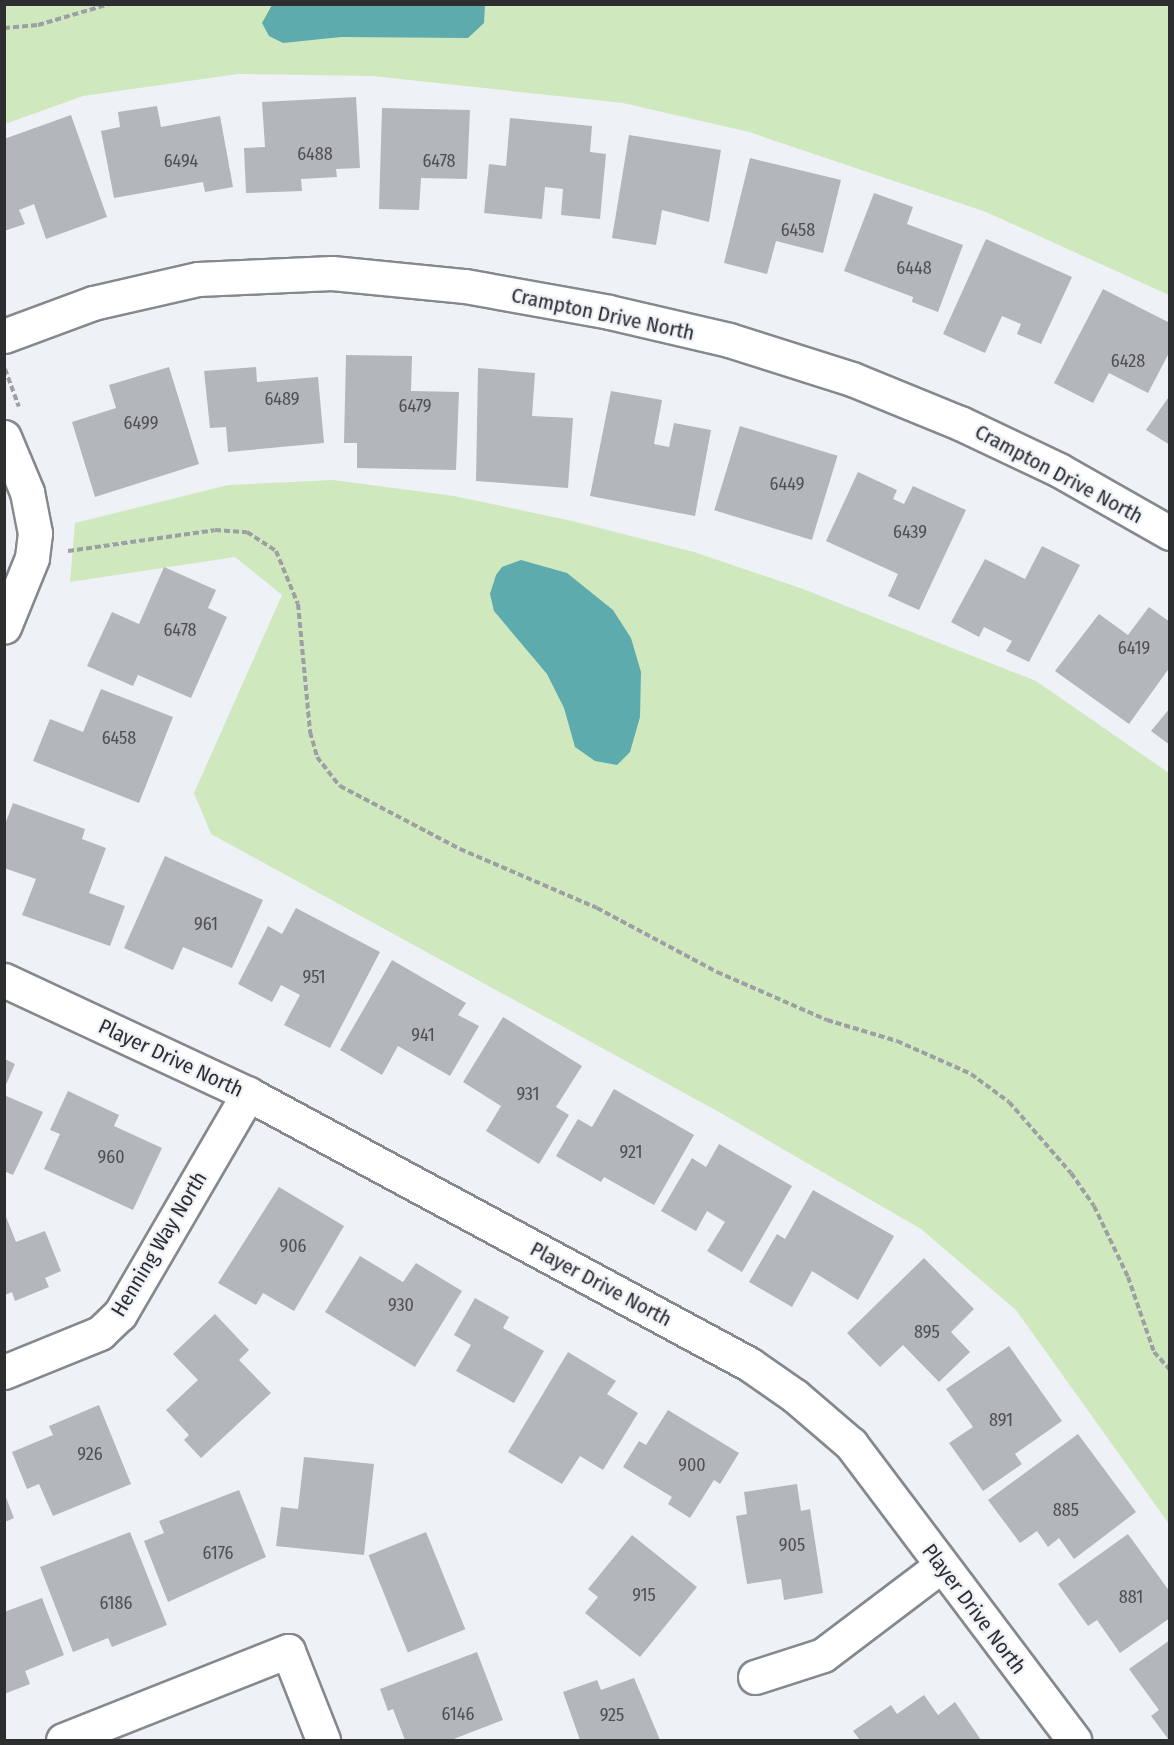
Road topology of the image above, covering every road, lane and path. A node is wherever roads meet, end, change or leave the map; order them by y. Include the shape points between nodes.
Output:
1 (110, 4) edge
2 (4, 28) edge
3 (4, 336) edge
4 (4, 437) edge
5 (1170, 533) edge
6 (65, 550) dead end
7 (4, 627) edge
8 (4, 980) edge
9 (248, 1094) junction
10 (1170, 1370) edge
11 (4, 1372) edge
12 (942, 1565) junction
13 (754, 1677) dead end
14 (63, 1740) edge
15 (323, 1740) edge
16 (1074, 1740) edge

1 - 2 path via 39,25
3 - 5 street, Crampton Drive North via 93,303 198,279 333,273 465,286 609,312 729,340 852,380 960,423 1039,461
4 - 7 street via 27,492 35,533 32,558
6 - 10 path via 77,552 215,530 247,532 276,551 298,604 310,732 317,757 340,786 460,849 597,908 717,972 827,1020 897,1041 971,1074 1008,1102 1071,1173 1094,1206 1128,1277 1154,1352
8 - 9 street, Player Drive North
9 - 11 street, Henning Way North via 120,1314 100,1333
9 - 12 street, Player Drive North via 749,1364 795,1396 851,1444
12 - 13 street via 823,1655
12 - 16 street, Player Drive North
14 - 15 street via 288,1651

